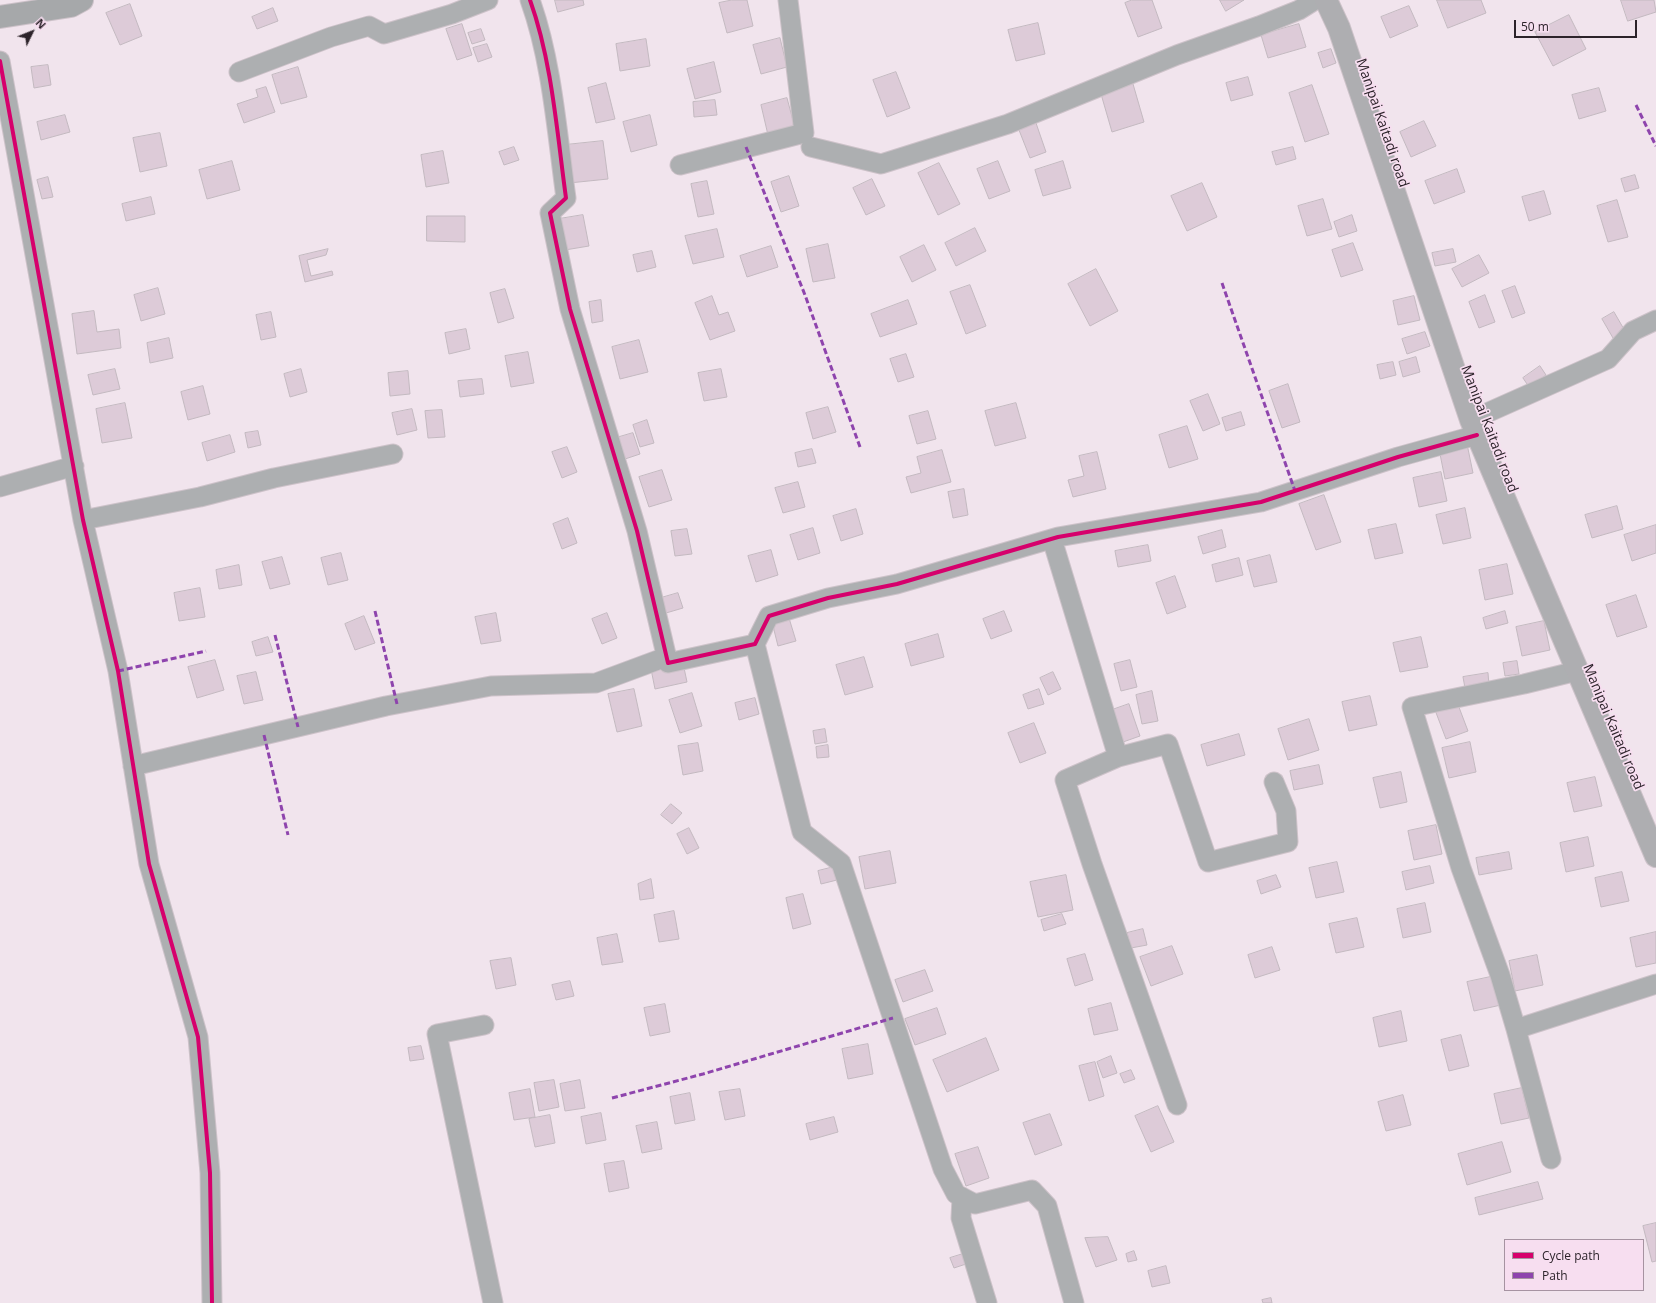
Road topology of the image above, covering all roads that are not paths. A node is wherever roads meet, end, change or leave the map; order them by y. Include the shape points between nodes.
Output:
1 (82, 0) edge
2 (488, 0) edge
3 (530, 0) edge
4 (788, 0) edge
5 (1315, 0) edge
6 (1326, 0) edge
7 (0, 17) edge
8 (0, 61) edge
9 (239, 72) dead end
10 (811, 147) dead end
11 (680, 165) dead end
12 (1656, 320) edge
13 (1474, 428) junction
14 (393, 454) dead end
15 (74, 466) junction
16 (0, 487) edge
17 (83, 520) junction
18 (1052, 539) junction
19 (754, 644) junction
20 (666, 657) junction
21 (1577, 671) junction
22 (1118, 756) junction
23 (133, 766) junction
24 (1274, 782) dead end
25 (1656, 856) edge
26 (1656, 984) edge
27 (484, 1025) dead end
28 (1516, 1029) junction
29 (1177, 1105) dead end
30 (1551, 1159) dead end
31 (962, 1197) junction
32 (212, 1303) edge
33 (493, 1303) edge
34 (987, 1303) edge
35 (1074, 1303) edge

1 - 7 main road via 71,6
2 - 9 street via 452,14 384,34 369,26 331,37
3 - 20 street via 539,26 554,107 566,198 550,213 551,220 570,310 637,531
4 - 11 street via 804,133
5 - 10 street via 1299,10 1177,54 1008,124 888,162 881,164
6 - 13 main road, Manipai Kaitadi road via 1339,28
8 - 15 street
12 - 13 street via 1633,331 1608,359
13 - 18 street via 1398,457 1261,502
13 - 21 main road, Manipai Kaitadi road
14 - 17 street
15 - 16 street
15 - 17 street
17 - 23 street via 118,671
18 - 19 street via 897,584 828,598 769,616
18 - 22 street
19 - 20 street via 668,663
19 - 31 street via 802,832 841,863 943,1169 956,1194
20 - 23 street via 596,683 491,686 386,706
21 - 25 main road, Manipai Kaitadi road
21 - 28 street via 1412,706 1461,868 1500,974
22 - 24 street via 1168,744 1208,862 1288,842 1286,811
22 - 29 street via 1065,780
23 - 32 street via 149,864 198,1037 210,1173
26 - 28 street
27 - 33 street via 437,1034
28 - 30 street
31 - 34 street via 961,1218
31 - 35 street via 975,1204 1032,1190 1048,1206

